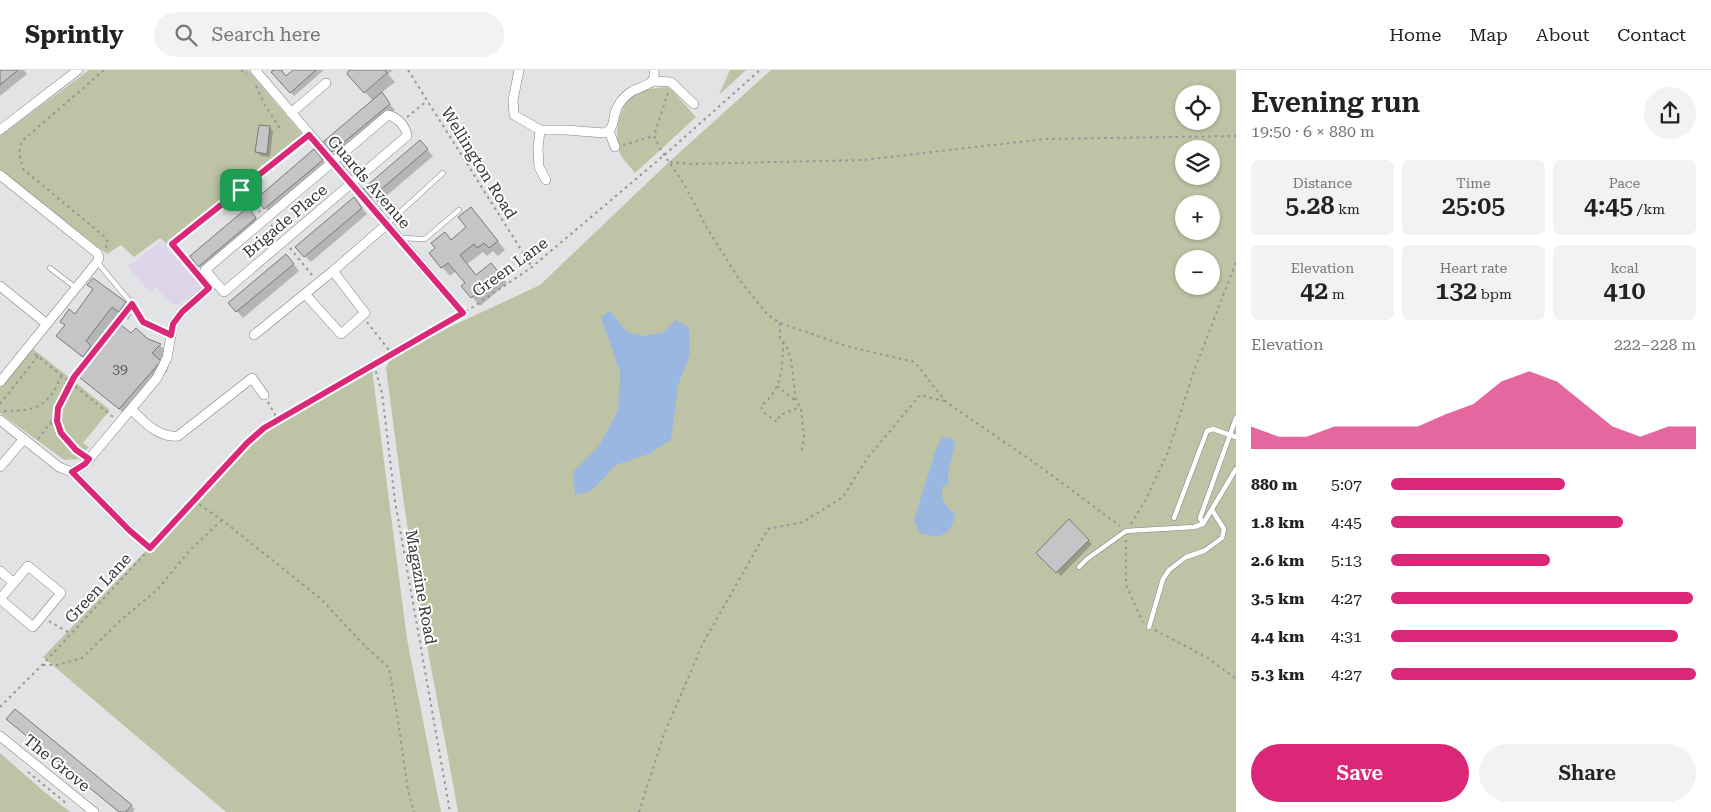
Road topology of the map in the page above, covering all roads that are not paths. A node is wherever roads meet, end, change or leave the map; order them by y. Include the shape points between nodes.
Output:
1 (78, 70) edge
2 (519, 70) edge
3 (654, 70) edge
4 (252, 74) edge
5 (653, 81) junction
6 (326, 83) dead end
7 (694, 104) dead end
8 (291, 113) junction
9 (0, 130) edge
10 (540, 130) junction
11 (609, 131) junction
12 (615, 146) road end
13 (333, 162) junction
14 (443, 173) dead end
15 (0, 175) edge
16 (546, 180) dead end
17 (352, 184) junction
18 (459, 210) dead end
19 (386, 224) junction
20 (398, 238) junction
21 (98, 260) junction
22 (50, 268) dead end
23 (333, 271) junction
24 (216, 282) junction
25 (0, 286) edge
26 (76, 288) junction
27 (443, 290) road end
28 (305, 294) junction
29 (47, 324) junction
30 (171, 335) junction
31 (254, 335) dead end
32 (0, 382) edge
33 (264, 395) road end
34 (132, 410) junction
35 (1236, 418) edge
36 (0, 420) edge
37 (1230, 434) junction
38 (1236, 437) edge
39 (23, 440) junction
40 (0, 467) edge
41 (1236, 469) edge
42 (72, 472) junction
43 (1212, 510) junction
44 (1174, 518) dead end
45 (1203, 524) junction
46 (129, 530) road end
47 (1079, 567) dead end
48 (0, 571) edge
49 (14, 583) junction
50 (1149, 627) road end
51 (0, 736) edge
52 (94, 812) edge

1 - 9 street
2 - 10 street via 513,100 514,115
3 - 5 street
4 - 8 street, Guards Avenue
5 - 7 street via 670,82
5 - 11 street via 628,93 616,111
6 - 8 street
8 - 13 street, Guards Avenue
10 - 11 street
10 - 16 street via 539,167
11 - 12 street
13 - 17 street, Guards Avenue
13 - 17 street, Brigade Place via 388,115 400,122 407,136
13 - 24 street, Brigade Place via 205,270
14 - 19 lane
15 - 21 street via 97,253
17 - 19 street, Guards Avenue
17 - 24 street, Brigade Place via 224,292
18 - 20 lane via 425,239
19 - 20 street, Guards Avenue
19 - 23 street
20 - 27 street, Guards Avenue
21 - 26 street
21 - 30 lane via 143,322
22 - 26 lane
23 - 28 street
23 - 28 street via 365,313 341,334
24 - 30 street via 182,312 173,324
25 - 29 street
26 - 29 street
28 - 31 street
29 - 32 street
30 - 34 street via 159,380
33 - 34 street via 252,378 178,436 160,434
34 - 42 street via 85,464
35 - 37 lane
36 - 39 street
37 - 38 lane
37 - 44 lane via 1213,428 1206,431
37 - 45 lane via 1200,518
39 - 40 street
39 - 42 street via 59,468
41 - 43 lane
42 - 46 street
43 - 45 lane
43 - 50 lane via 1224,529 1222,538 1204,551 1186,556 1170,570 1163,579
45 - 47 lane via 1126,531
48 - 49 street
49 - 49 street via 28,566 61,593 33,627 0,599
51 - 52 street, The Grove

